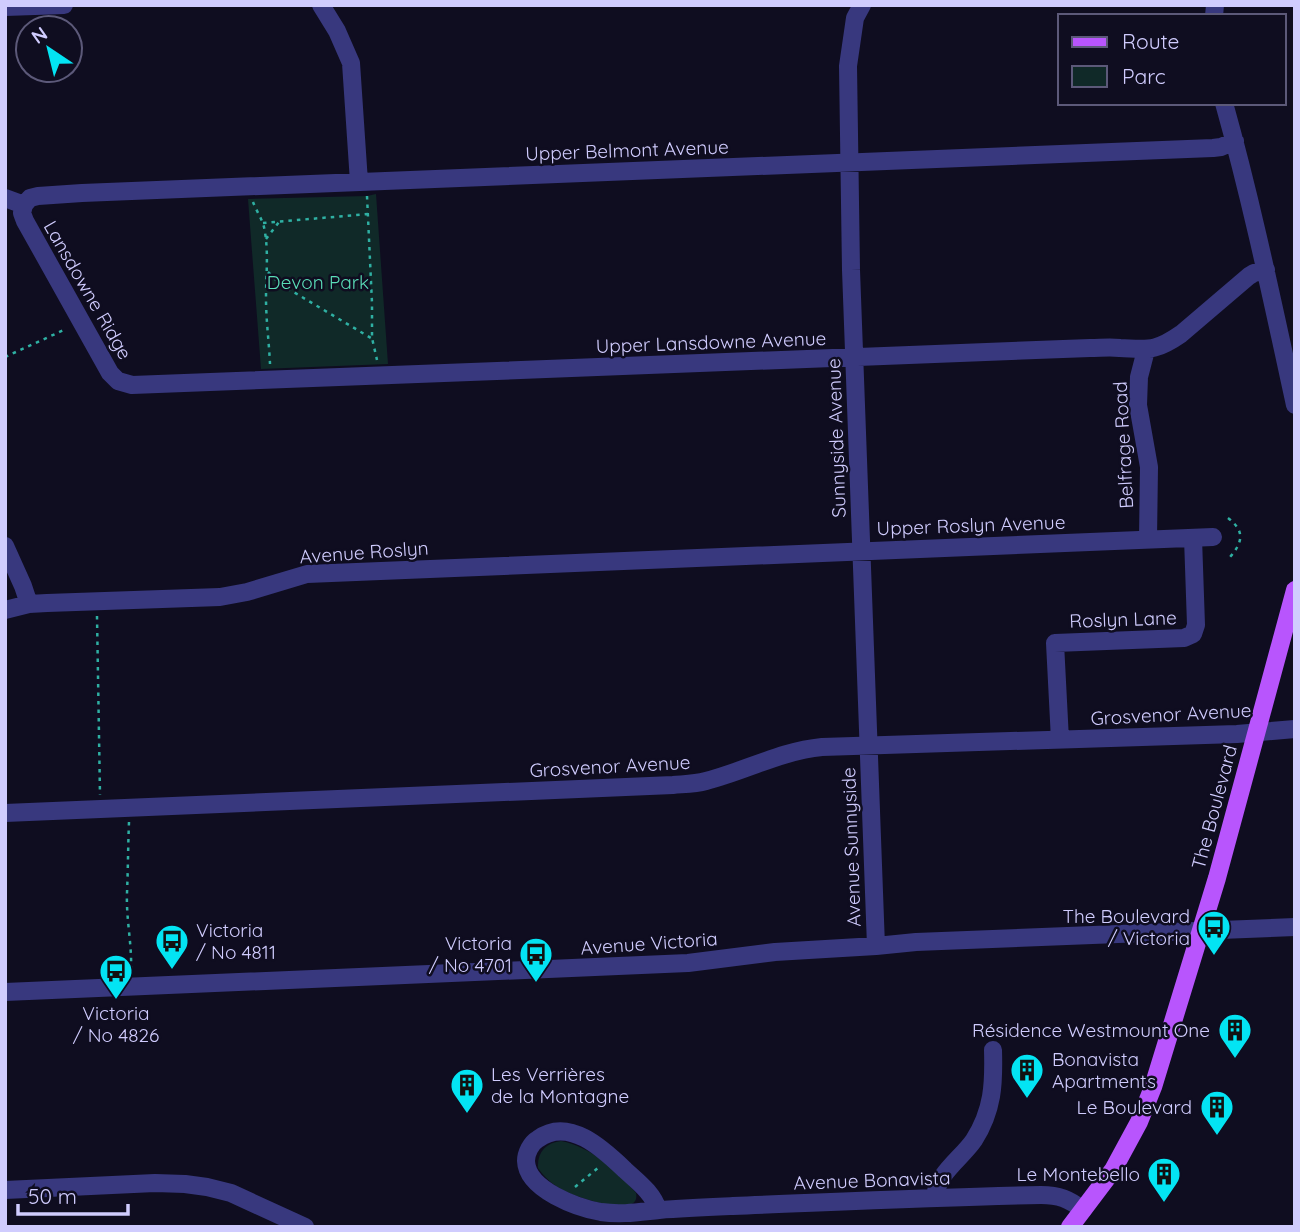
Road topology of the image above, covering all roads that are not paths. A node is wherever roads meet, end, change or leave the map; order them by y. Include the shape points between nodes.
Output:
1 (64, 5) edge
2 (321, 5) edge
3 (862, 5) edge
4 (5, 7) edge
5 (1225, 105) edge
6 (1235, 141) junction
7 (850, 163) junction
8 (363, 187) junction
9 (5, 198) edge
10 (24, 205) junction
11 (1266, 270) junction
12 (1146, 350) junction
13 (855, 357) junction
14 (132, 385) joint
15 (1295, 405) edge
16 (1213, 537) dead end
17 (1193, 538) junction
18 (1148, 539) junction
19 (5, 546) edge
20 (861, 550) junction
21 (729, 556) joint
22 (1295, 590) edge
23 (29, 604) junction
24 (5, 610) edge
25 (1295, 729) edge
26 (1257, 732) junction
27 (1060, 740) junction
28 (868, 746) junction
29 (5, 813) edge
30 (1295, 927) edge
31 (1201, 930) junction
32 (876, 946) junction
33 (5, 992) edge
34 (992, 1050) dead end
35 (5, 1190) edge
36 (935, 1198) junction
37 (658, 1210) junction
38 (1083, 1210) junction
39 (305, 1227) edge
40 (1070, 1227) edge

1 - 4 street
2 - 8 street via 351,63
3 - 7 street, Sunnyside Avenue via 855,18 848,66
5 - 6 street
6 - 7 street, Upper Belmont Avenue via 1213,148
6 - 11 street
7 - 8 street, Upper Belmont Avenue
7 - 13 street, Sunnyside Avenue
8 - 10 street, Upper Belmont Avenue via 82,193 38,196
9 - 10 street
10 - 14 street, Lansdowne Ridge via 24,221 110,373
11 - 12 street, Upper Lansdowne Avenue via 1249,276 1170,342
11 - 15 street
12 - 13 street, Upper Lansdowne Avenue
12 - 18 street, Belfrage Road via 1138,393 1149,467
13 - 14 street, Upper Lansdowne Avenue
13 - 20 street, Sunnyside Avenue
16 - 17 street, Upper Roslyn Avenue
17 - 18 street, Upper Roslyn Avenue
17 - 27 street, Roslyn Lane via 1196,625 1190,636 1055,643
18 - 20 street, Upper Roslyn Avenue
19 - 23 street
20 - 21 street, Upper Roslyn Avenue
20 - 28 street, Sunnyside Avenue
21 - 23 street, Avenue Roslyn via 307,573 220,597
22 - 26 main road, The Boulevard
23 - 24 street, Avenue Roslyn
25 - 26 street, Grosvenor Avenue
26 - 27 street, Grosvenor Avenue
26 - 31 main road, The Boulevard
27 - 28 street, Grosvenor Avenue
28 - 29 street, Grosvenor Avenue via 804,749 705,781 673,785
28 - 32 street, Avenue Sunnyside
30 - 31 street, Avenue Victoria
31 - 32 street, Avenue Victoria
31 - 38 main road, The Boulevard via 1153,1087 1132,1137
32 - 33 street, Avenue Victoria via 775,952 688,964
34 - 36 street via 993,1090 984,1120 972,1143 942,1177
35 - 39 street via 185,1184 231,1193
36 - 37 street, Avenue Bonavista
36 - 38 street, Avenue Bonavista via 1055,1195
37 - 37 street, Avenue Bonavista via 643,1186 584,1137 552,1133 530,1147 528,1171 566,1202 614,1213
38 - 40 main road, The Boulevard

